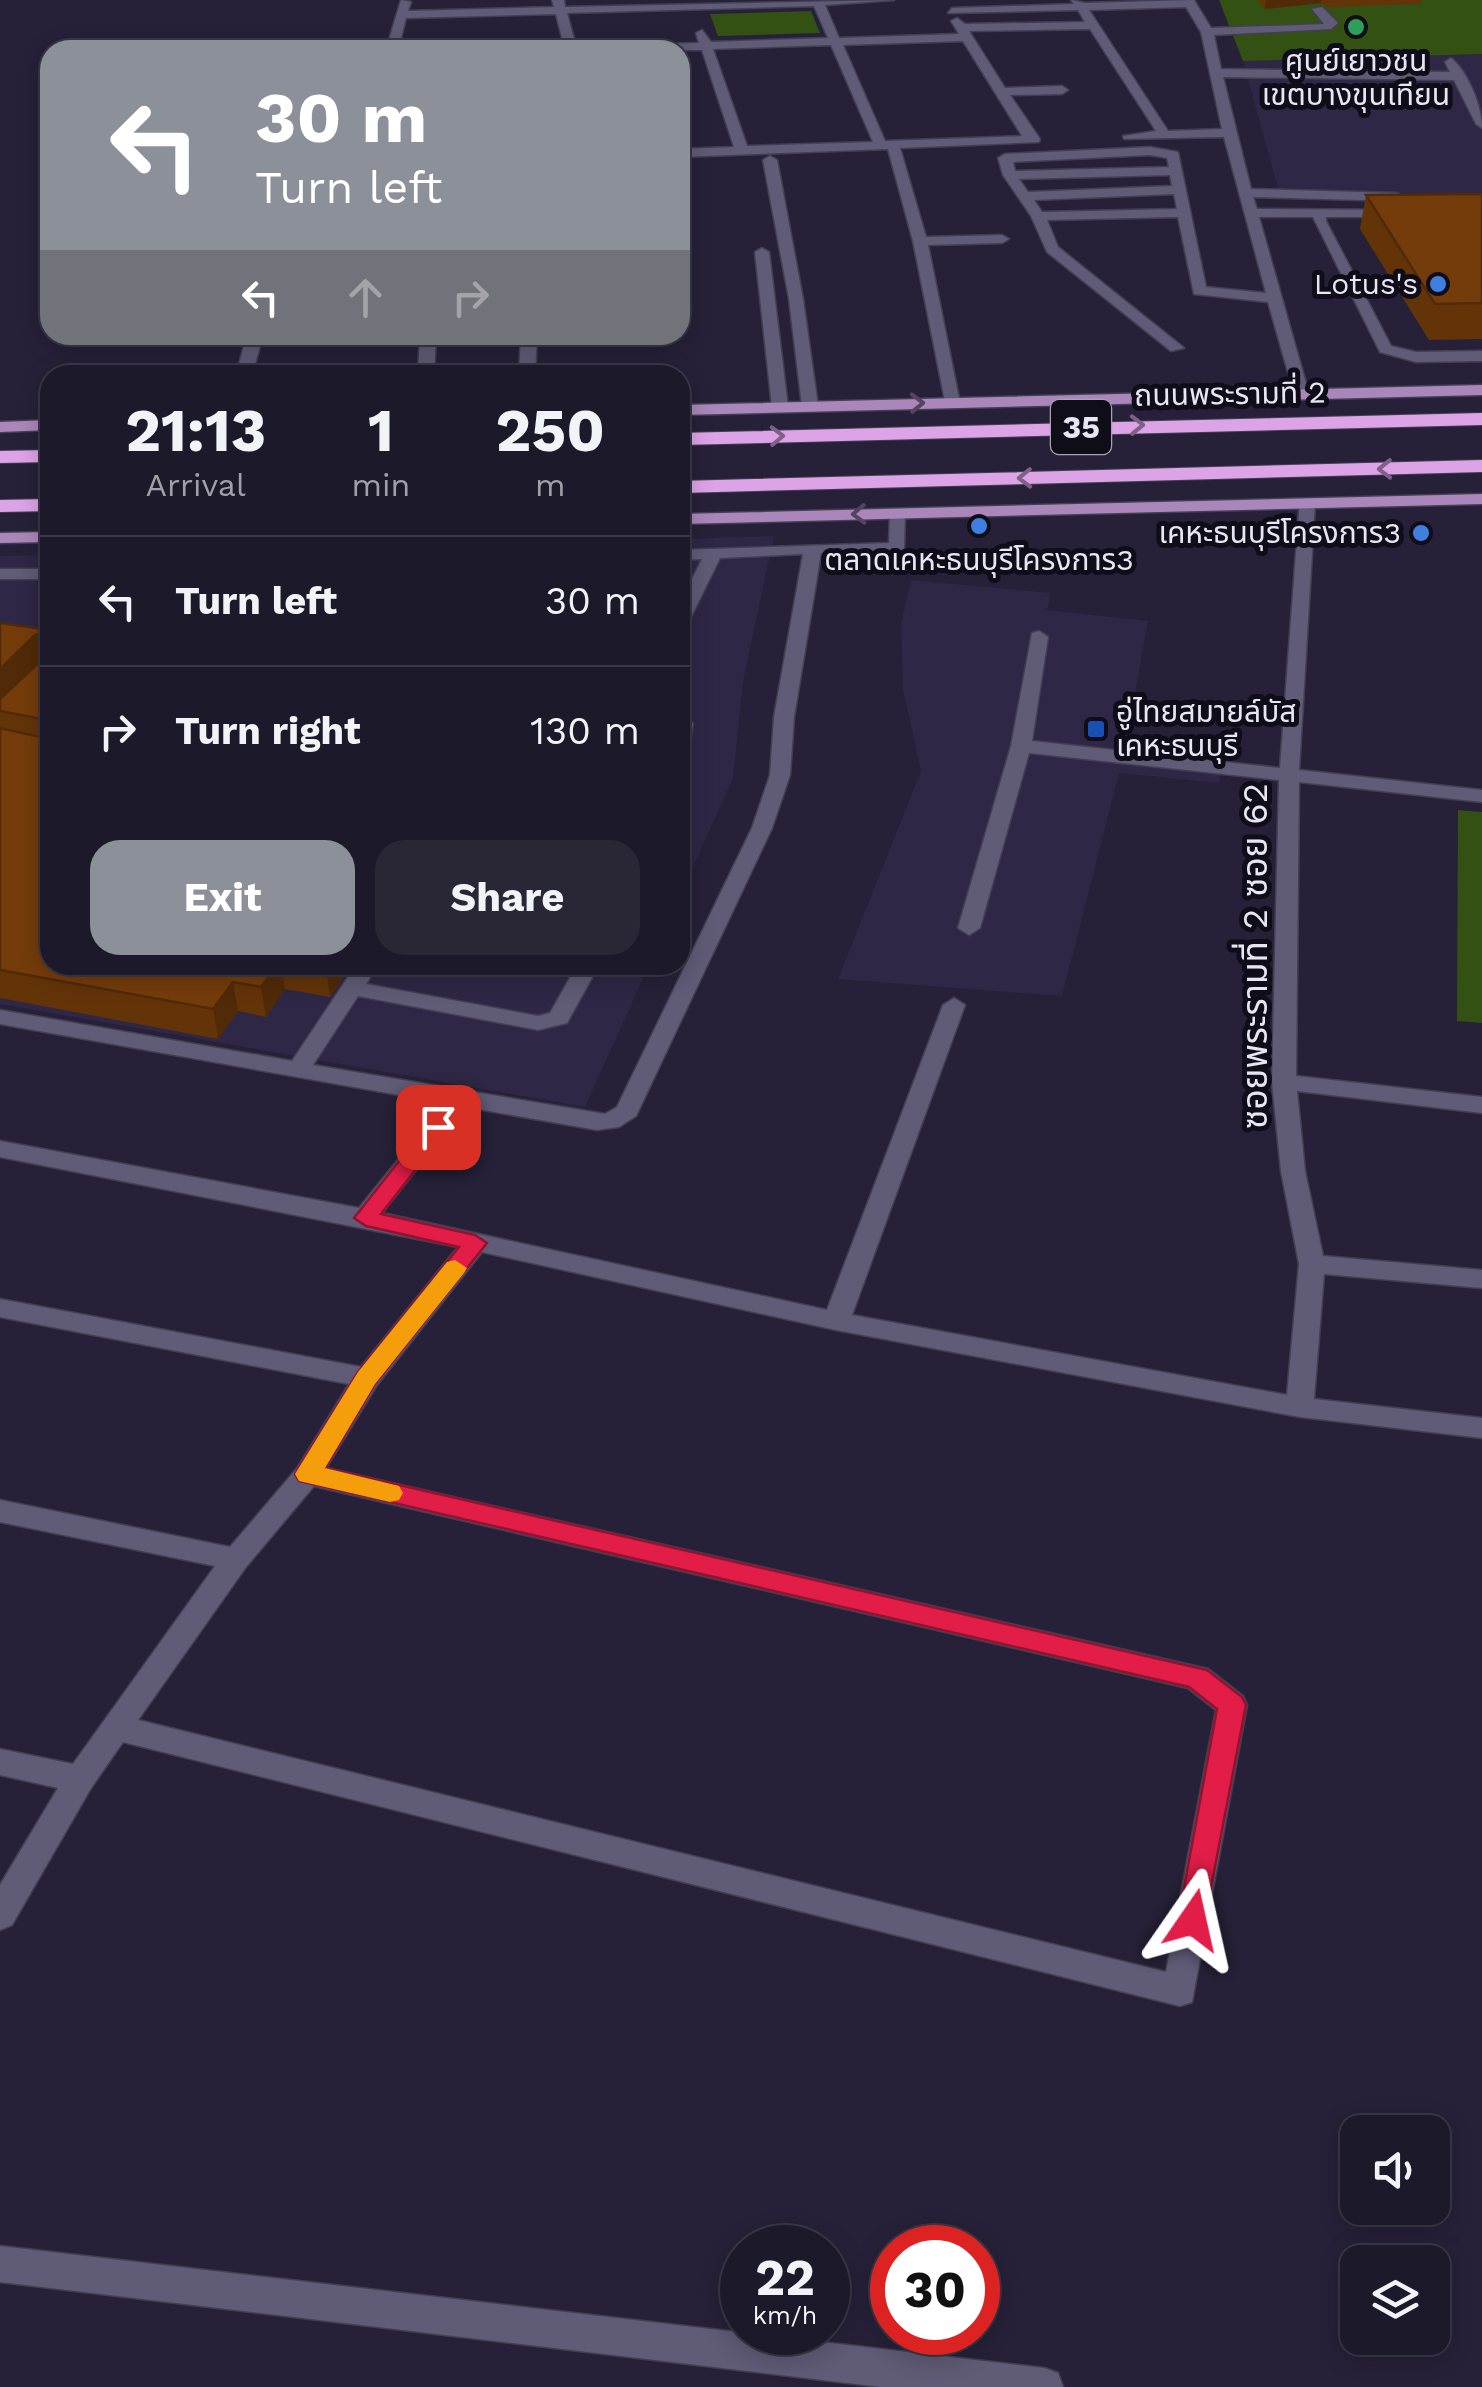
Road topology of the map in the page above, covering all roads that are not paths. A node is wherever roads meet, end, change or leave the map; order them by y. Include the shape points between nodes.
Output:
1 (405, 0) edge
2 (888, 0) edge
3 (818, 1) edge
4 (1189, 2) edge
5 (691, 3) edge
6 (1080, 3) edge
7 (559, 5) edge
8 (950, 5) edge
9 (1318, 9) dead end
10 (401, 15) junction
11 (1094, 24) junction
12 (962, 32) junction
13 (1207, 32) junction
14 (395, 40) edge
15 (568, 40) edge
16 (834, 40) junction
17 (707, 44) junction
18 (690, 45) edge
19 (1450, 60) dead end
20 (1218, 72) junction
21 (1460, 76) junction
22 (1062, 90) dead end
23 (1003, 92) junction
24 (1475, 95) edge
25 (1482, 124) edge
26 (1229, 133) junction
27 (1164, 134) junction
28 (1107, 136) dead end
29 (1050, 138) dead end
30 (1031, 139) junction
31 (887, 146) junction
32 (742, 151) junction
33 (690, 153) edge
34 (770, 160) dead end
35 (1180, 190) junction
36 (1246, 193) junction
37 (1025, 196) junction
38 (1412, 197) edge
39 (1250, 212) junction
40 (1184, 213) junction
41 (1409, 213) edge
42 (1320, 214) junction
43 (1038, 216) junction
44 (1002, 239) dead end
45 (920, 241) junction
46 (762, 252) dead end
47 (1274, 298) junction
48 (1176, 348) dead end
49 (1482, 356) edge
50 (1482, 390) edge
51 (1301, 394) junction
52 (952, 402) junction
53 (810, 406) junction
54 (780, 407) junction
55 (690, 410) edge
56 (1482, 419) edge
57 (0, 426) edge
58 (40, 426) edge
59 (690, 440) edge
60 (40, 456) edge
61 (0, 457) edge
62 (1482, 466) edge
63 (690, 487) edge
64 (1482, 499) edge
65 (1306, 503) junction
66 (40, 505) edge
67 (0, 506) edge
68 (899, 513) junction
69 (690, 519) edge
70 (40, 537) edge
71 (0, 538) edge
72 (812, 548) junction
73 (714, 553) junction
74 (690, 554) edge
75 (0, 574) edge
76 (40, 574) edge
77 (690, 601) edge
78 (1039, 637) dead end
79 (1020, 746) junction
80 (1289, 777) junction
81 (1482, 796) edge
82 (969, 928) dead end
83 (360, 975) edge
84 (583, 975) edge
85 (350, 988) junction
86 (954, 1005) dead end
87 (0, 1017) edge
88 (298, 1070) junction
89 (1284, 1082) junction
90 (462, 1096) junction
91 (1482, 1105) edge
92 (0, 1150) edge
93 (366, 1218) junction
94 (475, 1243) junction
95 (1312, 1264) junction
96 (1482, 1279) edge
97 (0, 1308) edge
98 (836, 1321) junction
99 (367, 1378) junction
100 (1300, 1407) junction
101 (1482, 1428) edge
102 (308, 1474) junction
103 (0, 1510) edge
104 (236, 1559) junction
105 (116, 1727) junction
106 (0, 1762) edge
107 (80, 1779) junction
108 (0, 1916) edge
109 (0, 2264) edge
110 (1044, 2387) edge

1 - 10 street
2 - 3 street
3 - 5 street
3 - 16 street
4 - 6 street
4 - 13 street
5 - 7 street
5 - 17 street
6 - 8 street
6 - 11 street
7 - 10 street
7 - 15 street
8 - 12 street
9 - 13 street via 1332,23 1327,27
10 - 14 street
11 - 12 street
11 - 27 street
12 - 16 street
12 - 23 street
13 - 20 street
16 - 17 street
16 - 31 street
17 - 18 street
17 - 32 street
19 - 21 street
20 - 21 street
20 - 26 street
21 - 24 street
22 - 23 street
23 - 30 street
24 - 25 street
26 - 27 street
26 - 36 street
27 - 28 street
29 - 30 street
30 - 31 street
31 - 32 street
31 - 45 street
32 - 33 street
34 - 53 street
35 - 37 street
35 - 37 street via 1172,156 1150,151 1005,158
35 - 40 street
36 - 38 street
36 - 39 street
37 - 43 street
39 - 42 street
39 - 47 street
40 - 43 street
40 - 47 street via 1199,291
41 - 42 street
42 - 49 street via 1385,349 1416,357
43 - 48 street via 1043,234 1067,264
44 - 45 street
45 - 52 street
46 - 54 street
47 - 51 street
50 - 51 main road, ถนนพระรามที่ 2 / 35
51 - 52 main road, ถนนพระรามที่ 2 / 35
53 -> 52 main road, ถนนพระรามที่ 2 / 35
53 - 54 main road, ถนนพระรามที่ 2 / 35
54 - 55 main road, ถนนพระรามที่ 2 / 35
59 -> 56 highway, ถนนพระรามที่ 2 / 35
57 - 58 main road
60 - 61 highway
62 -> 63 highway, 35
64 - 65 main road
65 - 68 main road
65 - 80 street, ซอยพระรามที่ 2 ซอย 62
66 - 67 highway
68 -> 69 main road
68 - 72 street via 898,548
70 - 71 main road
72 - 73 street
72 - 90 street via 780,775 762,828 626,1110 597,1122
73 - 74 street
73 - 77 street
75 - 76 street
78 - 79 street
79 - 80 street
79 - 82 street
80 - 81 street
80 - 89 street, ซอยพระรามที่ 2 ซอย 62
83 - 85 street
84 - 85 street via 559,1018 538,1023
85 - 88 street
86 - 98 street
87 - 88 street
88 - 90 street
89 - 91 street
89 - 95 street, ซอยพระรามที่ 2 ซอย 62
90 - 93 street
92 - 93 street
93 - 94 street
94 - 98 street
94 - 99 street
95 - 96 street
95 - 100 street, ซอยพระรามที่ 2 ซอย 62
97 - 99 street
98 - 100 street
99 - 102 street
100 - 101 street
102 - 104 street
102 - 105 street via 1197,1678 1232,1705 1180,1992
103 - 104 street
104 - 105 street
105 - 107 street
106 - 107 street
107 - 108 street
109 - 110 street

